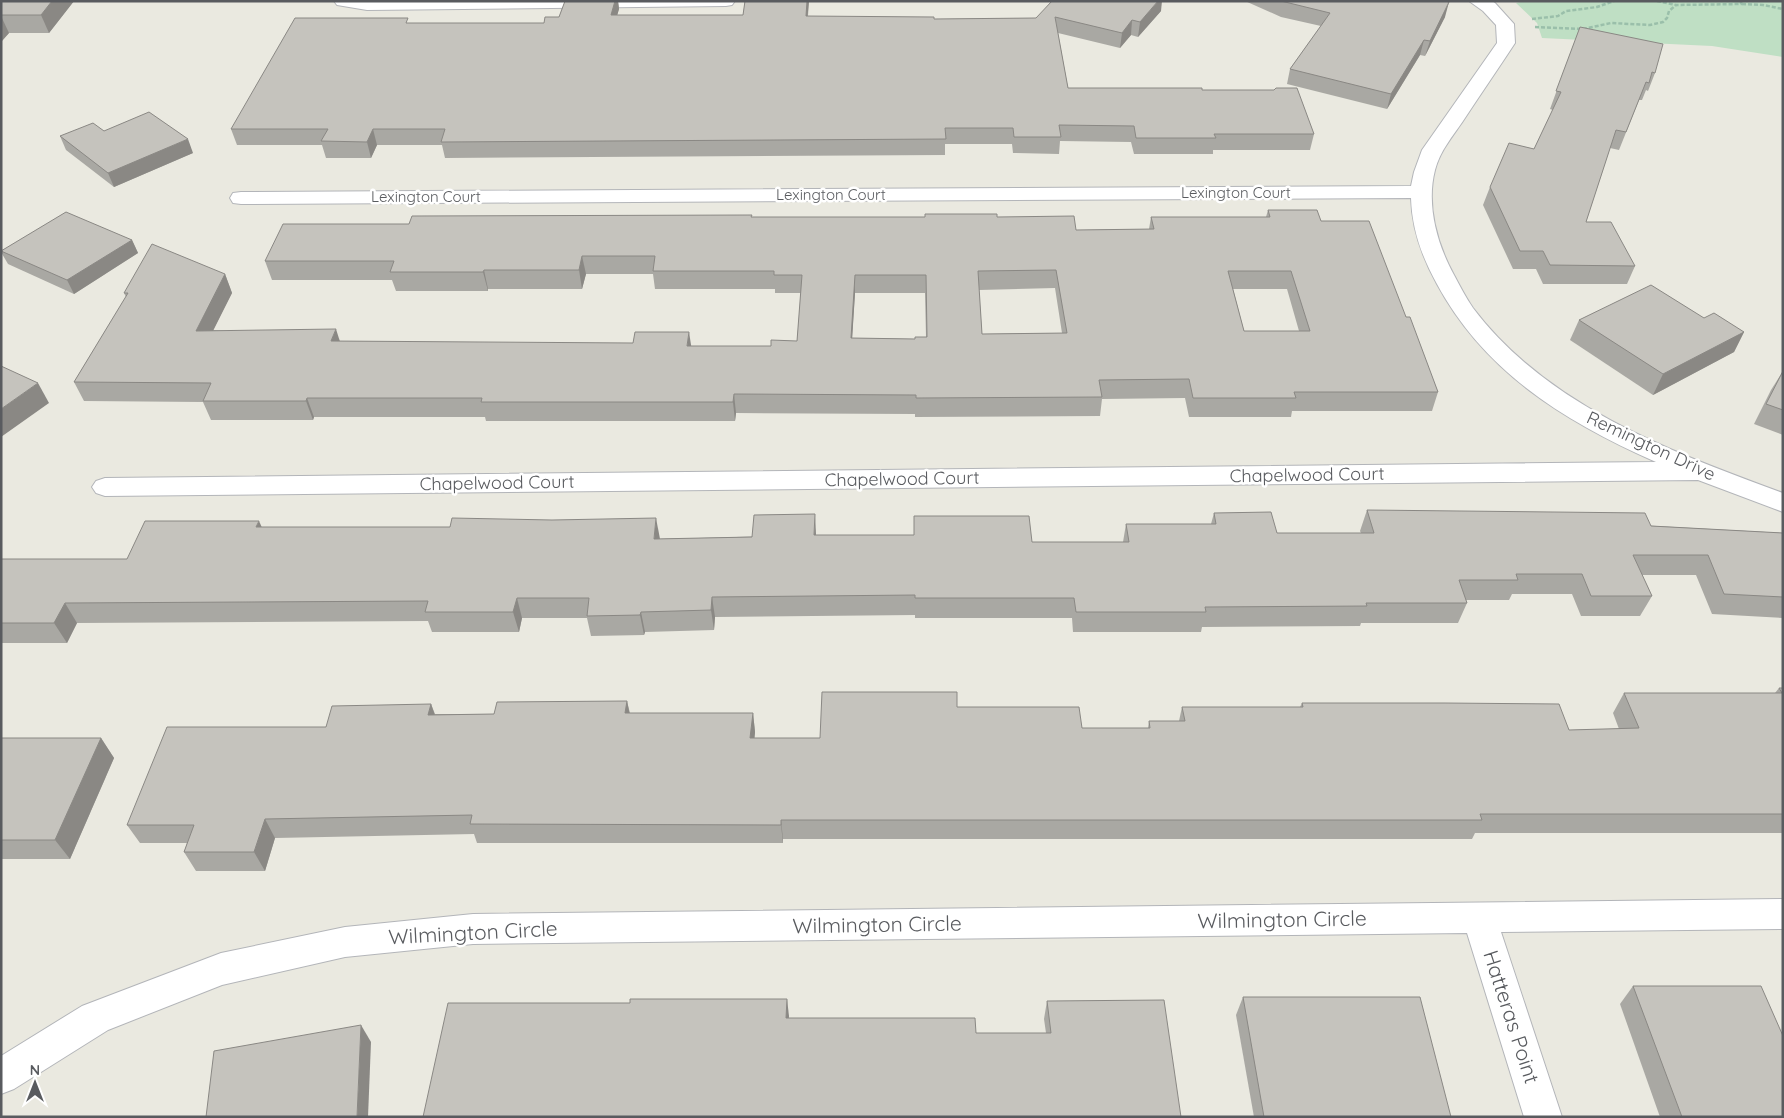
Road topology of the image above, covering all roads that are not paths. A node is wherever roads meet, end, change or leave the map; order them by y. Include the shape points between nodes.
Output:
1 (343, 1) edge
2 (698, 1) edge
3 (726, 1) edge
4 (1478, 1) edge
5 (1420, 192) junction
6 (242, 198) dead end
7 (1700, 471) junction
8 (105, 487) dead end
9 (1783, 503) edge
10 (1783, 914) edge
11 (1479, 918) junction
12 (1, 1076) edge
13 (1543, 1117) edge

1 - 2 street via 367,5
2 - 3 street
4 - 5 street, Remington Drive via 1505,24 1506,43 1428,158
5 - 6 street, Lexington Court
5 - 7 street, Remington Drive via 1425,236 1442,278 1472,326 1520,373 1603,428
7 - 8 street, Chapelwood Court
7 - 9 street, Remington Drive
10 - 11 street, Wilmington Circle
11 - 12 street, Wilmington Circle via 473,929 345,942 221,969 95,1018
11 - 13 street, Hatteras Point

